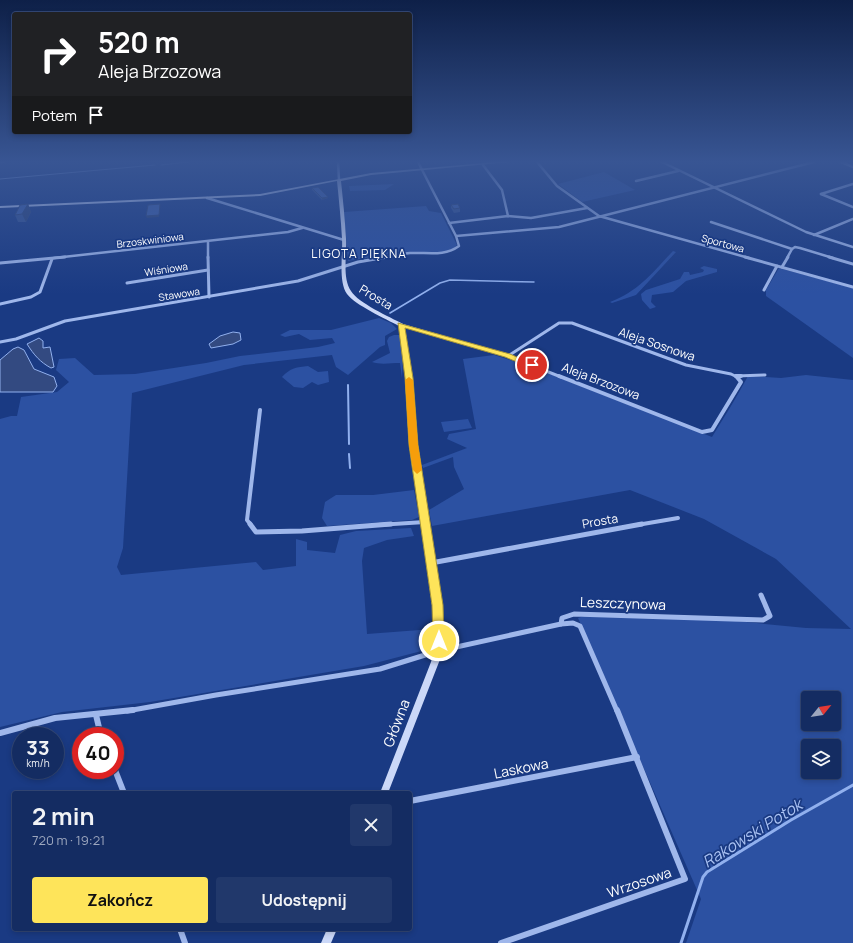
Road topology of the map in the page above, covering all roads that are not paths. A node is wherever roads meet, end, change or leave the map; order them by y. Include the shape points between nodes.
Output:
1 (21, 206) edge
2 (232, 206) edge
3 (341, 206) edge
4 (440, 206) edge
5 (506, 206) edge
6 (584, 206) edge
7 (639, 206) edge
8 (751, 206) edge
9 (0, 207) edge
10 (587, 208) junction
11 (508, 216) junction
12 (599, 216) junction
13 (853, 218) edge
14 (711, 222) dead end
15 (449, 223) junction
16 (302, 228) junction
17 (814, 235) junction
18 (456, 236) junction
19 (344, 240) junction
20 (208, 242) junction
21 (853, 247) edge
22 (792, 249) junction
23 (52, 259) junction
24 (0, 263) edge
25 (853, 264) edge
26 (344, 266) junction
27 (777, 266) junction
28 (782, 267) junction
29 (208, 270) junction
30 (127, 283) dead end
31 (853, 287) edge
32 (764, 290) dead end
33 (209, 297) junction
34 (0, 304) edge
35 (401, 325) junction
36 (0, 342) edge
37 (508, 356) junction
38 (765, 375) dead end
39 (736, 376) junction
40 (260, 410) dead end
41 (678, 518) dead end
42 (425, 522) junction
43 (431, 563) junction
44 (761, 595) dead end
45 (561, 624) junction
46 (438, 651) junction
47 (435, 662) joint
48 (96, 714) junction
49 (98, 727) edge
50 (0, 733) edge
51 (637, 757) junction
52 (119, 779) edge
53 (123, 791) edge
54 (385, 791) edge
55 (412, 801) edge
56 (181, 931) edge
57 (331, 931) edge
58 (185, 943) edge
59 (326, 943) edge
60 (501, 943) edge

1 - 9 street
2 - 16 street
3 - 19 street, Prosta
4 - 15 street
5 - 11 street
6 - 10 street, Sportowa
7 - 12 street
8 - 17 street
10 - 11 street via 531,218
10 - 12 street, Sportowa
11 - 15 street
12 - 18 street via 545,230
12 - 27 street, Sportowa
13 - 17 street
14 - 22 street
15 - 18 street
16 - 19 street
16 - 20 street, Brzoskwiniowa
17 - 21 street
18 - 26 street via 459,246 452,251 437,254 399,254
19 - 26 street, Prosta
20 - 23 street, Brzoskwiniowa
20 - 29 street
22 - 25 street via 800,248
22 - 28 street
23 - 24 street, Brzoskwiniowa
23 - 34 street via 40,292
26 - 33 street, Stawowa via 303,280
26 - 35 street, Prosta via 345,283 352,296
27 - 28 street, Sportowa
27 - 32 street
28 - 31 street, Sportowa
29 - 30 street, Wiśniowa
29 - 33 street
33 - 36 street, Stawowa via 65,321 16,339
35 - 37 street, Aleja Brzozowa
35 - 42 street, Prosta via 409,378 413,445
37 - 39 street, Aleja Sosnowa via 560,324 572,323 686,365
37 - 39 street, Aleja Brzozowa via 702,432 712,430 725,410 741,382
38 - 39 street, Aleja Sosnowa
40 - 42 street via 247,520 256,532
41 - 43 street, Prosta
42 - 43 street, Prosta
43 - 46 street, Prosta via 439,627
44 - 45 street, Leszczynowa via 770,616 763,620 574,614 562,618
45 - 46 street, Leszczynowa
45 - 51 street via 572,623 580,626
46 - 47 street, Prosta
46 - 48 street, Leszczynowa via 380,669 125,712
47 - 54 street, Główna
48 - 49 street
48 - 50 street, Leszczynowa via 55,718
51 - 55 street, Laskowa
51 - 60 street, Wrzosowa via 685,879
52 - 53 street
56 - 58 street
57 - 59 street

